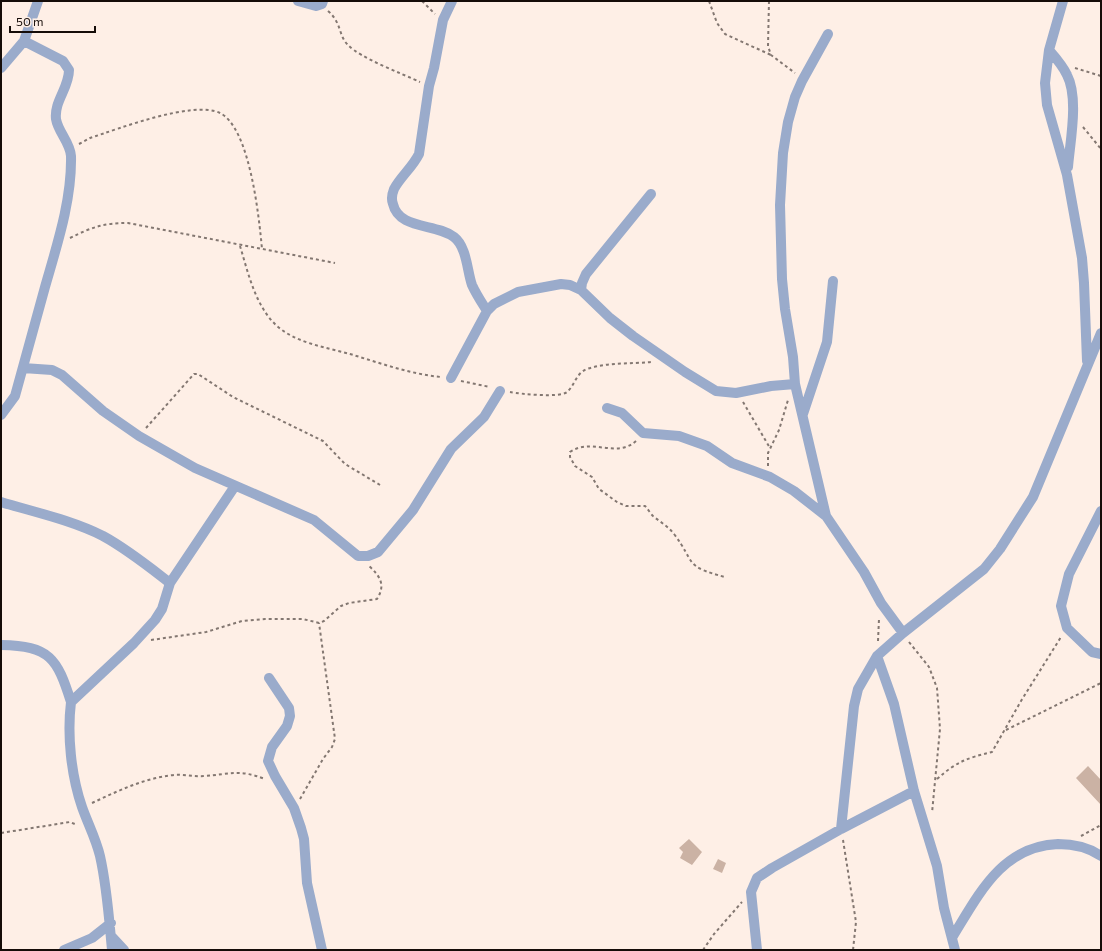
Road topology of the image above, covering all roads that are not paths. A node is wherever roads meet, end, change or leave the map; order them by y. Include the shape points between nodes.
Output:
1 (38, 1) edge
2 (298, 1) edge
3 (452, 1) edge
4 (1063, 1) edge
5 (323, 2) edge
6 (828, 34) dead end
7 (24, 41) junction
8 (1049, 50) junction
9 (1, 68) edge
10 (1067, 175) junction
11 (651, 194) dead end
12 (833, 281) dead end
13 (581, 290) junction
14 (487, 311) junction
15 (1101, 333) edge
16 (1087, 363) junction
17 (22, 368) junction
18 (451, 378) road end
19 (795, 384) junction
20 (500, 391) road end
21 (607, 408) dead end
22 (1, 415) edge
23 (802, 416) junction
24 (235, 486) junction
25 (1, 502) edge
26 (1101, 511) edge
27 (826, 516) junction
28 (170, 583) junction
29 (903, 633) junction
30 (1, 645) edge
31 (1101, 654) edge
32 (877, 656) junction
33 (269, 678) dead end
34 (71, 702) junction
35 (914, 791) junction
36 (841, 829) junction
37 (1101, 856) edge
38 (111, 922) junction
39 (111, 936) junction
40 (953, 936) junction
41 (64, 950) edge
42 (112, 950) edge
43 (124, 950) edge
44 (322, 950) edge
45 (757, 950) edge
46 (955, 950) edge

1 - 7 street
2 - 5 street via 316,6
3 - 14 street via 443,20 429,86 419,154 394,189 391,198 394,209 401,217 454,237 461,247 472,286
4 - 8 street
6 - 19 street via 802,81 788,122 783,154 780,205 782,280
7 - 9 street
7 - 17 street via 63,61 69,70 68,83 57,106 56,119 71,154 70,184 58,244
8 - 10 street via 1045,83 1047,105
8 - 10 street via 1061,64 1071,85 1072,113
10 - 16 street via 1084,282
11 - 13 street via 586,274
12 - 23 street via 827,342
13 - 14 street via 570,284 561,284 518,292 494,304
13 - 19 street via 610,318 667,360 716,391 728,394
14 - 18 street
15 - 16 street
16 - 29 street via 1033,497 1000,549 984,569
17 - 22 street via 15,396
17 - 24 street via 52,370 62,375 103,411 139,436 195,468
19 - 23 street
20 - 24 street via 484,417 451,449 413,510 378,552 368,556 358,556 314,520
21 - 27 street via 622,413 643,433 693,440 732,463 770,477 794,491
23 - 27 street
24 - 28 street
25 - 28 street via 101,535 126,549
26 - 31 street via 1069,574 1061,606 1067,628 1092,652
27 - 29 street
28 - 34 street via 162,609 155,620
29 - 32 street
30 - 34 street via 31,647 42,651 55,662 65,681
32 - 35 street via 894,704
32 - 36 street via 858,689 854,706
33 - 44 street via 290,710 287,726 272,746 268,757 269,764 294,808 304,838 308,883
34 - 38 street via 72,756 82,808 100,855
35 - 36 street
35 - 40 street via 937,866 944,908
36 - 45 street via 757,878 751,892
37 - 40 street via 1086,848 1066,844 1040,845 1023,852 1008,862 990,880
38 - 39 street
38 - 41 street via 92,938
39 - 42 street
39 - 43 street
40 - 46 street

